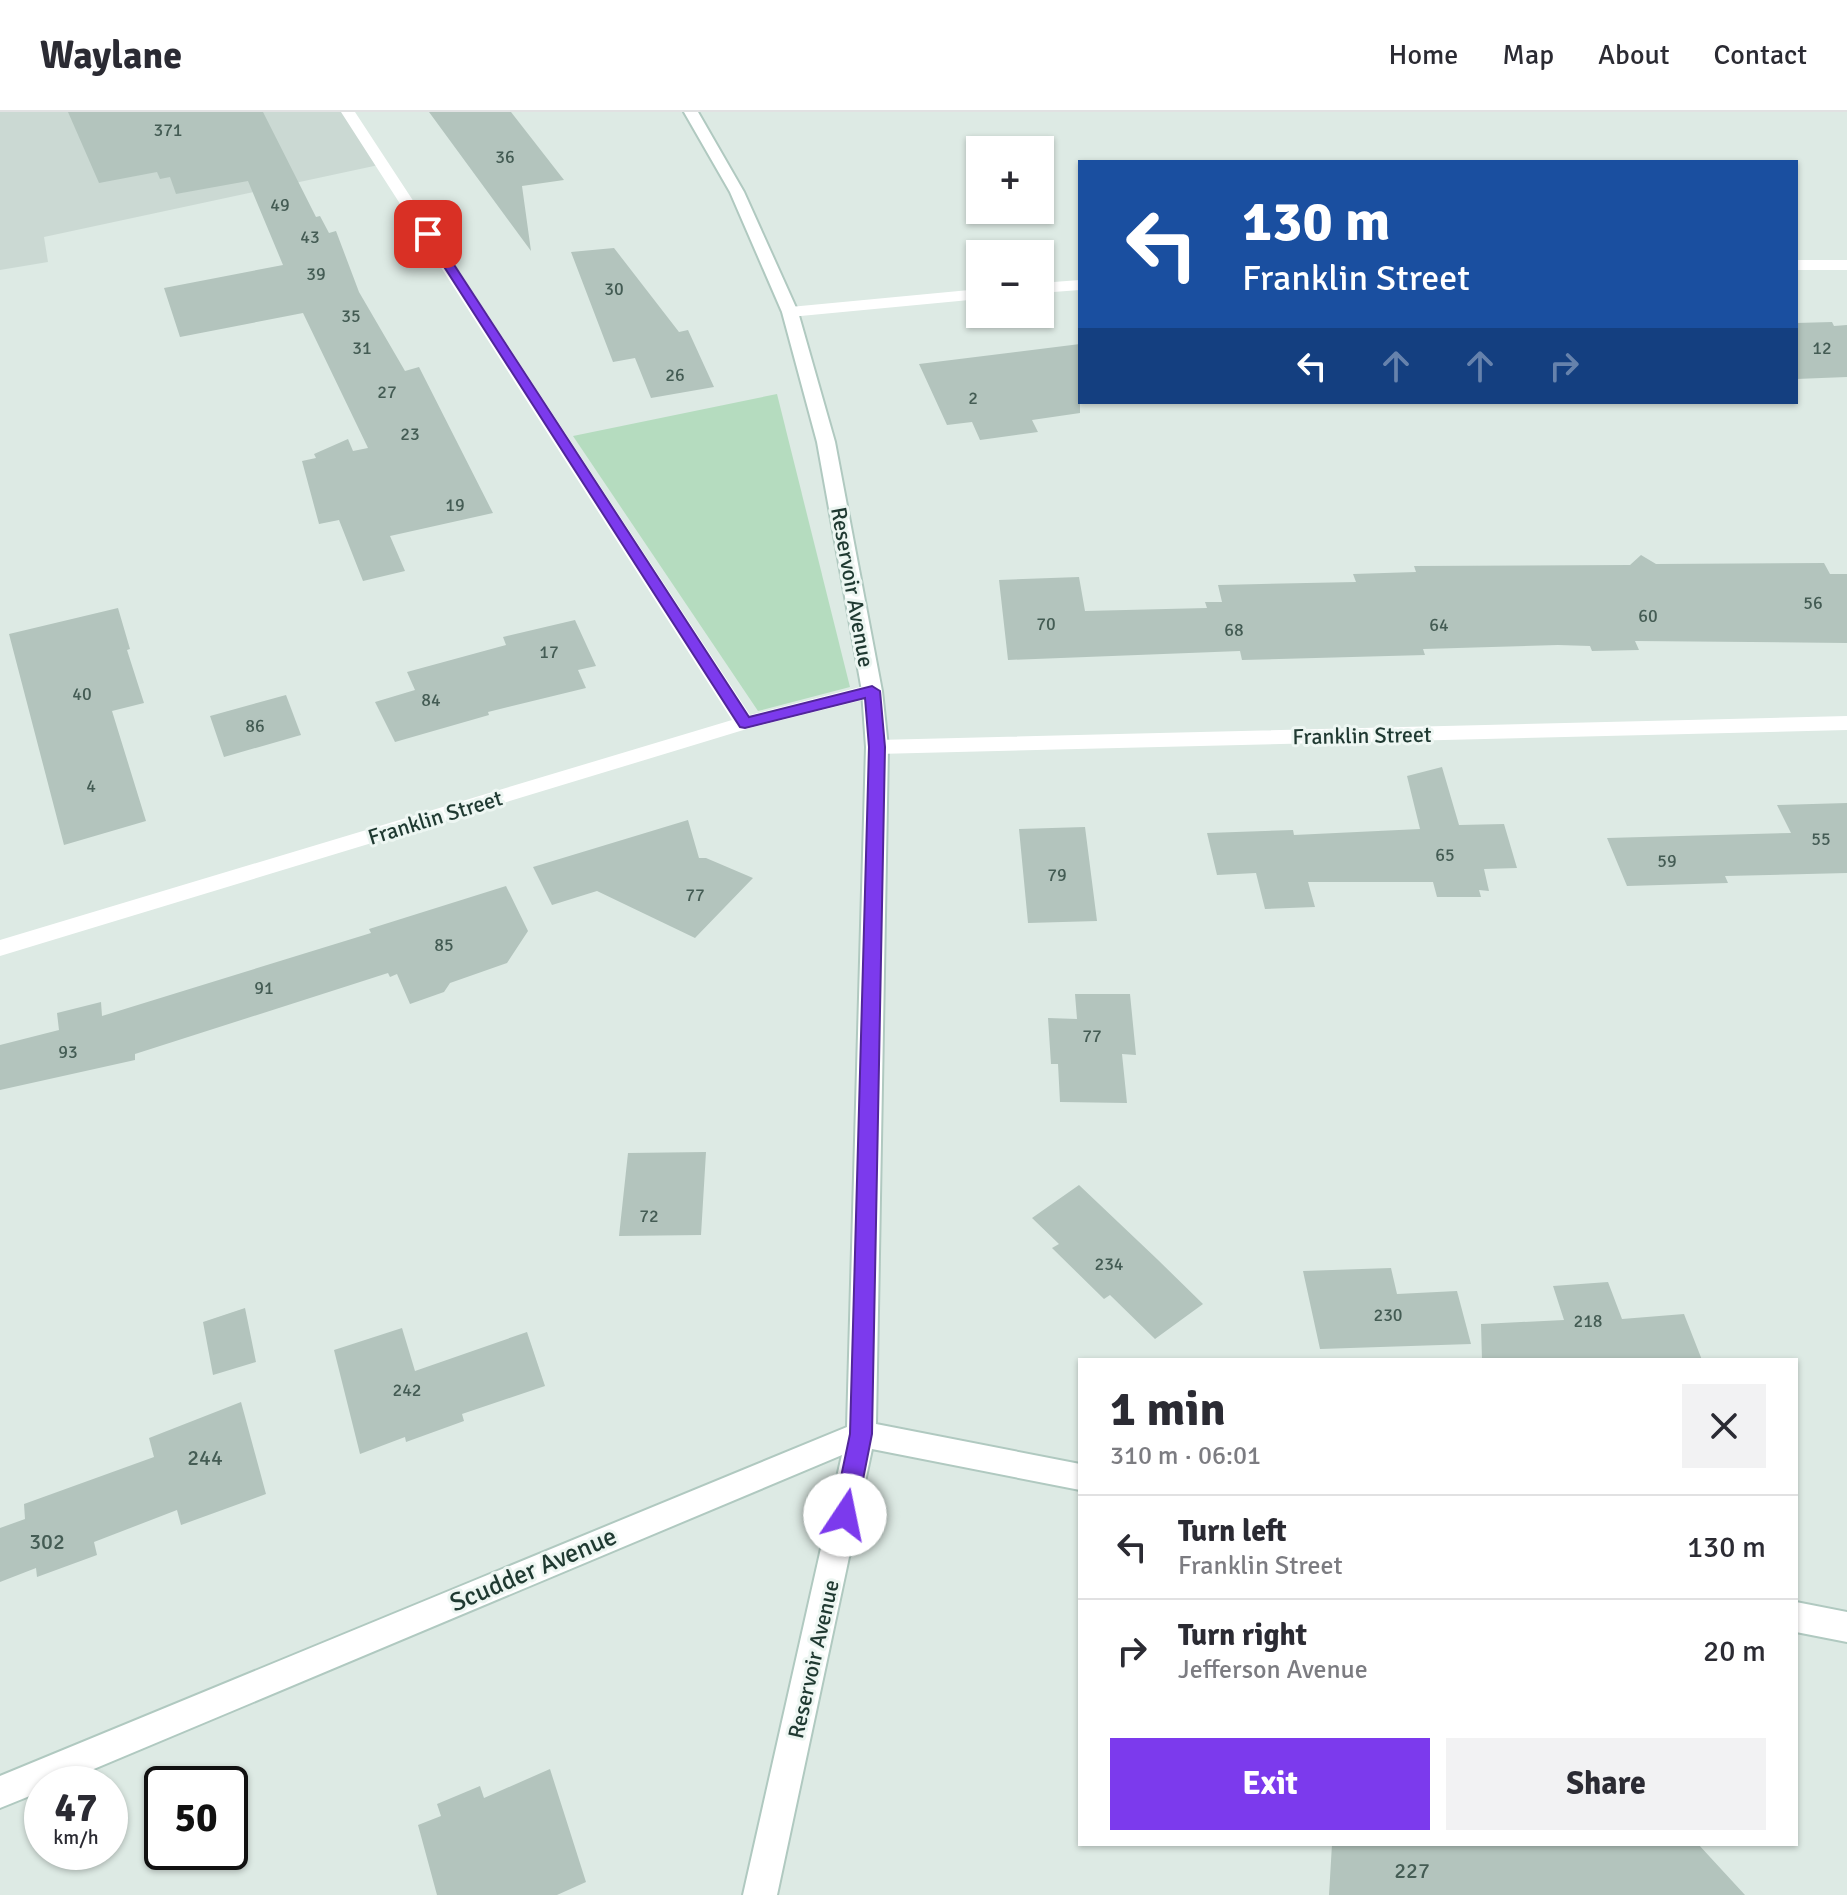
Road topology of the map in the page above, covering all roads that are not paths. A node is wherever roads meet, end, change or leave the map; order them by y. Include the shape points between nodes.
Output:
1 (348, 112) edge
2 (691, 112) edge
3 (1798, 265) edge
4 (1847, 265) edge
5 (1078, 285) edge
6 (1054, 287) edge
7 (966, 295) edge
8 (790, 312) junction
9 (872, 691) junction
10 (745, 723) junction
11 (1847, 723) edge
12 (877, 747) junction
13 (0, 948) edge
14 (861, 1434) junction
15 (1078, 1477) edge
16 (1798, 1617) edge
17 (1847, 1627) edge
18 (0, 1792) edge
19 (760, 1895) edge

1 - 10 street
2 - 8 street, Reservoir Avenue via 737,192
3 - 4 street
5 - 6 street
7 - 8 street
8 - 9 street, Reservoir Avenue via 826,442
9 - 10 street, Franklin Street
9 - 12 street, Reservoir Avenue
10 - 13 street, Franklin Street
11 - 12 street, Franklin Street
12 - 14 street, Reservoir Avenue
14 - 15 street
14 - 18 street, Scudder Avenue
14 - 19 street, Reservoir Avenue
16 - 17 street

